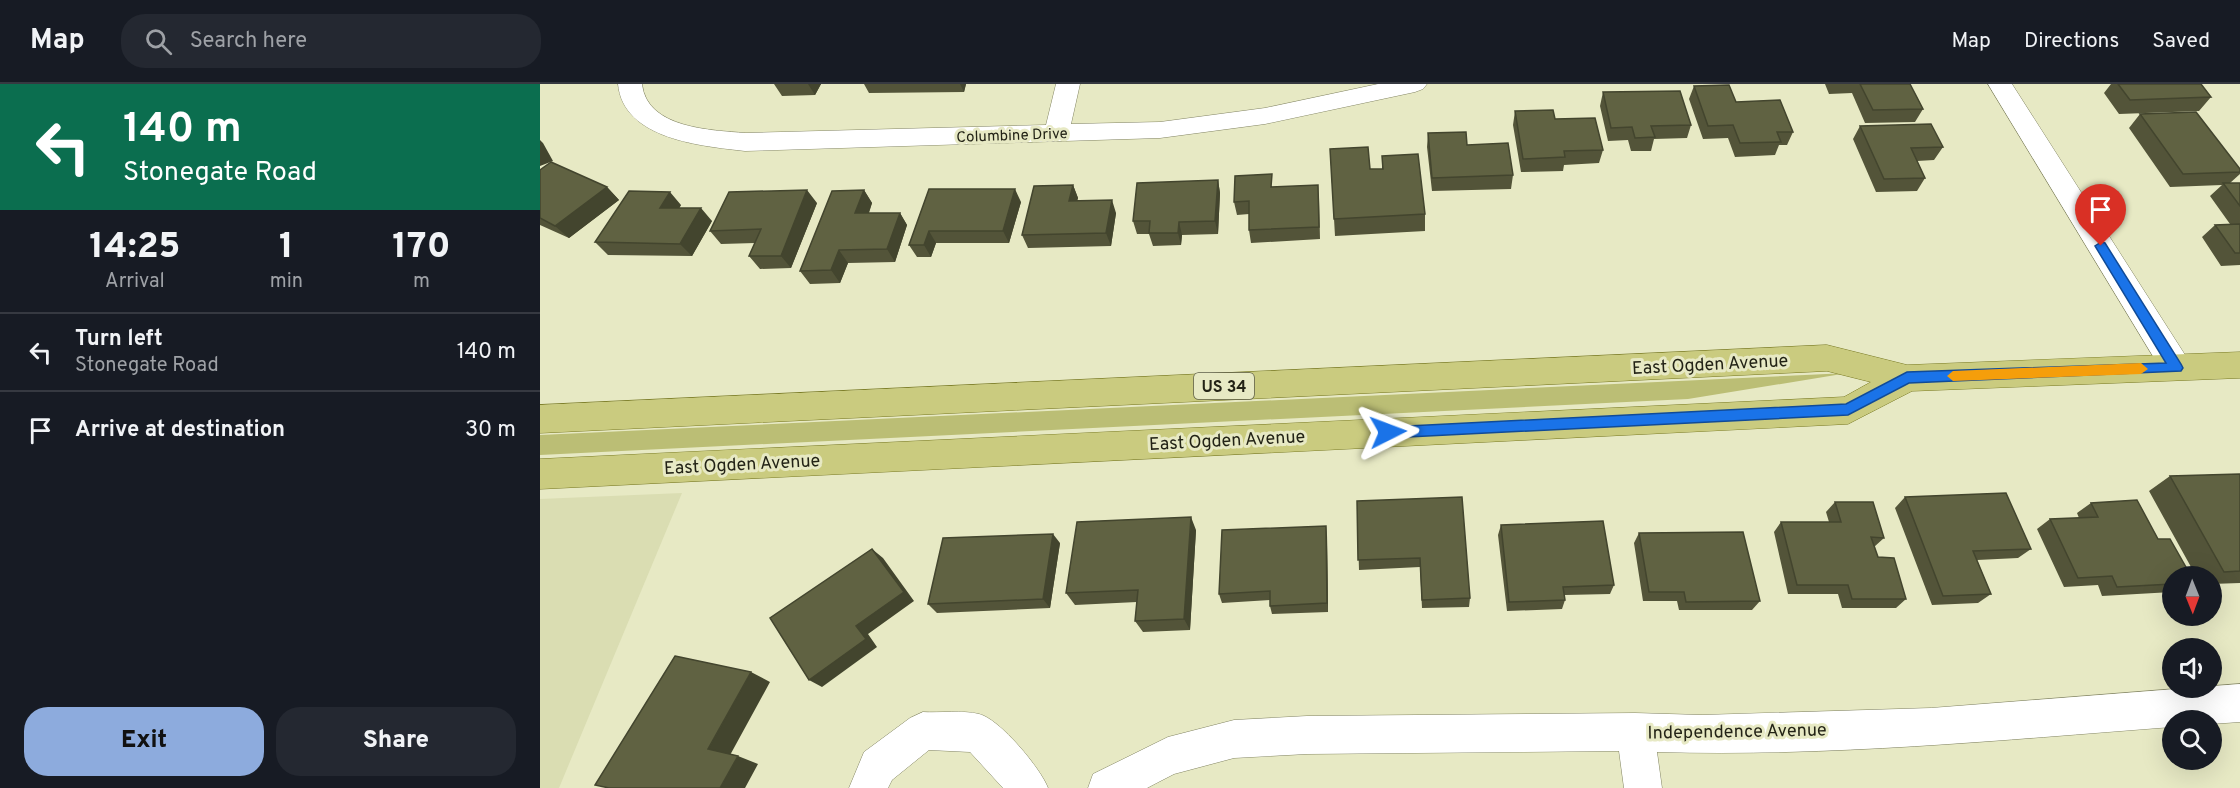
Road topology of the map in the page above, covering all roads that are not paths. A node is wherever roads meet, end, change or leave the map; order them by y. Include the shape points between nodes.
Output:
1 (630, 84) edge
2 (1068, 84) edge
3 (1415, 84) edge
4 (2000, 84) edge
5 (1056, 134) junction
6 (2240, 365) edge
7 (2176, 368) junction
8 (1907, 378) junction
9 (540, 419) edge
10 (540, 474) edge
11 (2240, 703) edge
12 (1635, 732) junction
13 (868, 788) edge
14 (1029, 788) edge
15 (1107, 788) edge
16 (1643, 788) edge

1 - 5 street, Columbine Drive via 642,110 662,126 745,142
2 - 5 street
3 - 5 street, Columbine Drive via 1208,125
4 - 7 street
6 - 7 main road, East Ogden Avenue / US 34
7 - 8 main road, East Ogden Avenue / US 34
8 - 9 main road, East Ogden Avenue / US 34 via 1827,358
8 - 10 main road, East Ogden Avenue / US 34 via 1848,410
11 - 12 street, Independence Avenue via 1931,727 1701,734
12 - 15 street, Independence Avenue via 1233,739 1168,756
12 - 16 street
13 - 14 street via 878,766 923,731 979,733

